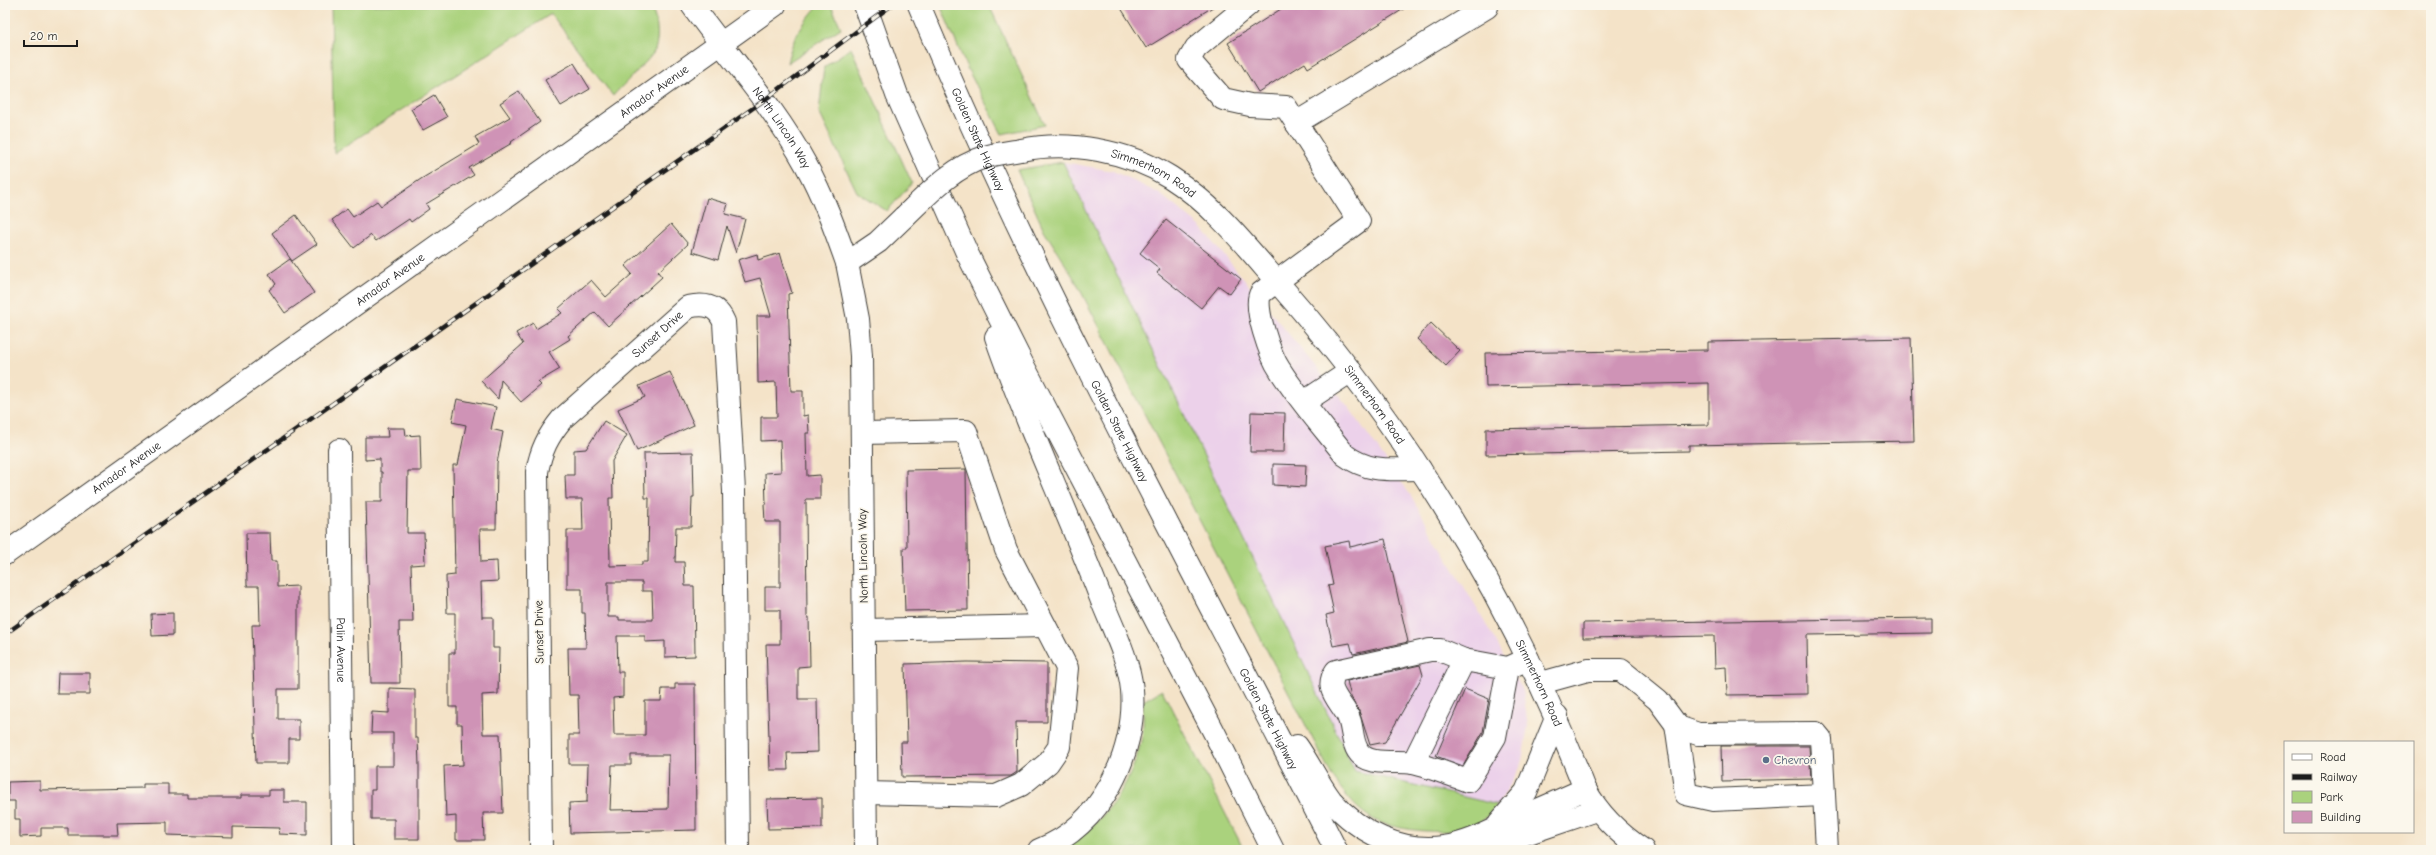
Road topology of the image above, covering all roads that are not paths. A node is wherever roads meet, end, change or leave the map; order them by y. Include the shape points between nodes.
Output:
1 (692, 5) edge
2 (776, 5) edge
3 (865, 5) edge
4 (919, 5) edge
5 (1248, 5) edge
6 (1485, 5) edge
7 (720, 45) junction
8 (1296, 123) junction
9 (967, 253) junction
10 (848, 263) junction
11 (1276, 280) junction
12 (1351, 371) junction
13 (1304, 402) junction
14 (862, 433) junction
15 (339, 450) dead end
16 (1420, 469) junction
17 (5, 554) edge
18 (1045, 626) junction
19 (864, 630) junction
20 (1232, 645) junction
21 (1528, 659) junction
22 (1464, 660) junction
23 (1508, 668) junction
24 (1541, 683) junction
25 (1557, 716) junction
26 (1676, 724) junction
27 (1413, 763) junction
28 (1585, 789) junction
29 (866, 793) junction
30 (1823, 795) junction
31 (1596, 810) junction
32 (1494, 829) junction
33 (343, 850) edge
34 (541, 850) edge
35 (738, 850) edge
36 (866, 850) edge
37 (1039, 850) edge
38 (1273, 850) edge
39 (1336, 850) edge
40 (1488, 850) edge
41 (1644, 850) edge
42 (1827, 850) edge

1 - 7 main road, North Lincoln Way
2 - 7 main road, Amador Avenue
3 - 9 main road via 897,95
4 - 20 main road, Golden State Highway via 945,68 1032,255
5 - 8 main road via 1196,48 1189,60 1223,99 1250,105 1286,107
6 - 8 main road via 1487,7
7 - 10 main road, North Lincoln Way via 785,131 805,163 822,197
7 - 17 main road, Amador Avenue
8 - 11 main road via 1359,221
9 - 37 main road via 1007,370 1084,554 1126,663 1132,689 1132,714 1122,761 1108,788 1079,825
9 - 38 main road via 1025,370 1216,734
10 - 11 main road, Simmerhorn Road, bridge via 878,242 937,186 961,168 985,157 1041,146 1063,146 1106,152 1138,161 1168,176 1204,202
10 - 14 main road, North Lincoln Way via 858,319
11 - 12 main road, Simmerhorn Road
11 - 13 main road via 1261,293 1257,303 1265,335 1279,369
12 - 13 main road
12 - 16 main road, Simmerhorn Road via 1374,400
13 - 16 main road via 1345,455 1358,465 1373,468
14 - 18 main road via 966,431 1006,550
14 - 19 main road, North Lincoln Way
15 - 33 main road, Palin Avenue
16 - 21 main road, Simmerhorn Road via 1489,584
18 - 19 main road
18 - 29 main road via 1067,668 1059,747 1048,762 1021,785 996,796
19 - 29 main road, North Lincoln Way
20 - 32 main road via 1332,800 1356,824 1397,844 1419,848 1444,847 1470,840
20 - 39 main road, Golden State Highway
21 - 23 main road
21 - 24 main road, Simmerhorn Road
22 - 23 main road
22 - 27 main road
22 - 27 main road via 1440,650 1430,650 1336,671 1331,678 1331,691 1351,721 1354,742 1359,752 1366,759
23 - 27 main road via 1495,737 1468,781
24 - 25 main road, Simmerhorn Road
24 - 26 main road via 1588,670 1621,670 1658,700
25 - 28 main road, Simmerhorn Road
25 - 32 main road via 1526,792
26 - 30 main road via 1698,734 1816,733 1822,739
26 - 30 main road via 1686,794 1713,800
28 - 31 main road, Simmerhorn Road
28 - 32 main road
29 - 36 main road, North Lincoln Way
30 - 42 main road
31 - 40 main road via 1505,841
31 - 41 main road, Simmerhorn Road via 1626,838
34 - 35 main road, Sunset Drive via 537,472 540,455 548,436 562,419 688,307 701,304 712,306 721,314 724,322 732,429

